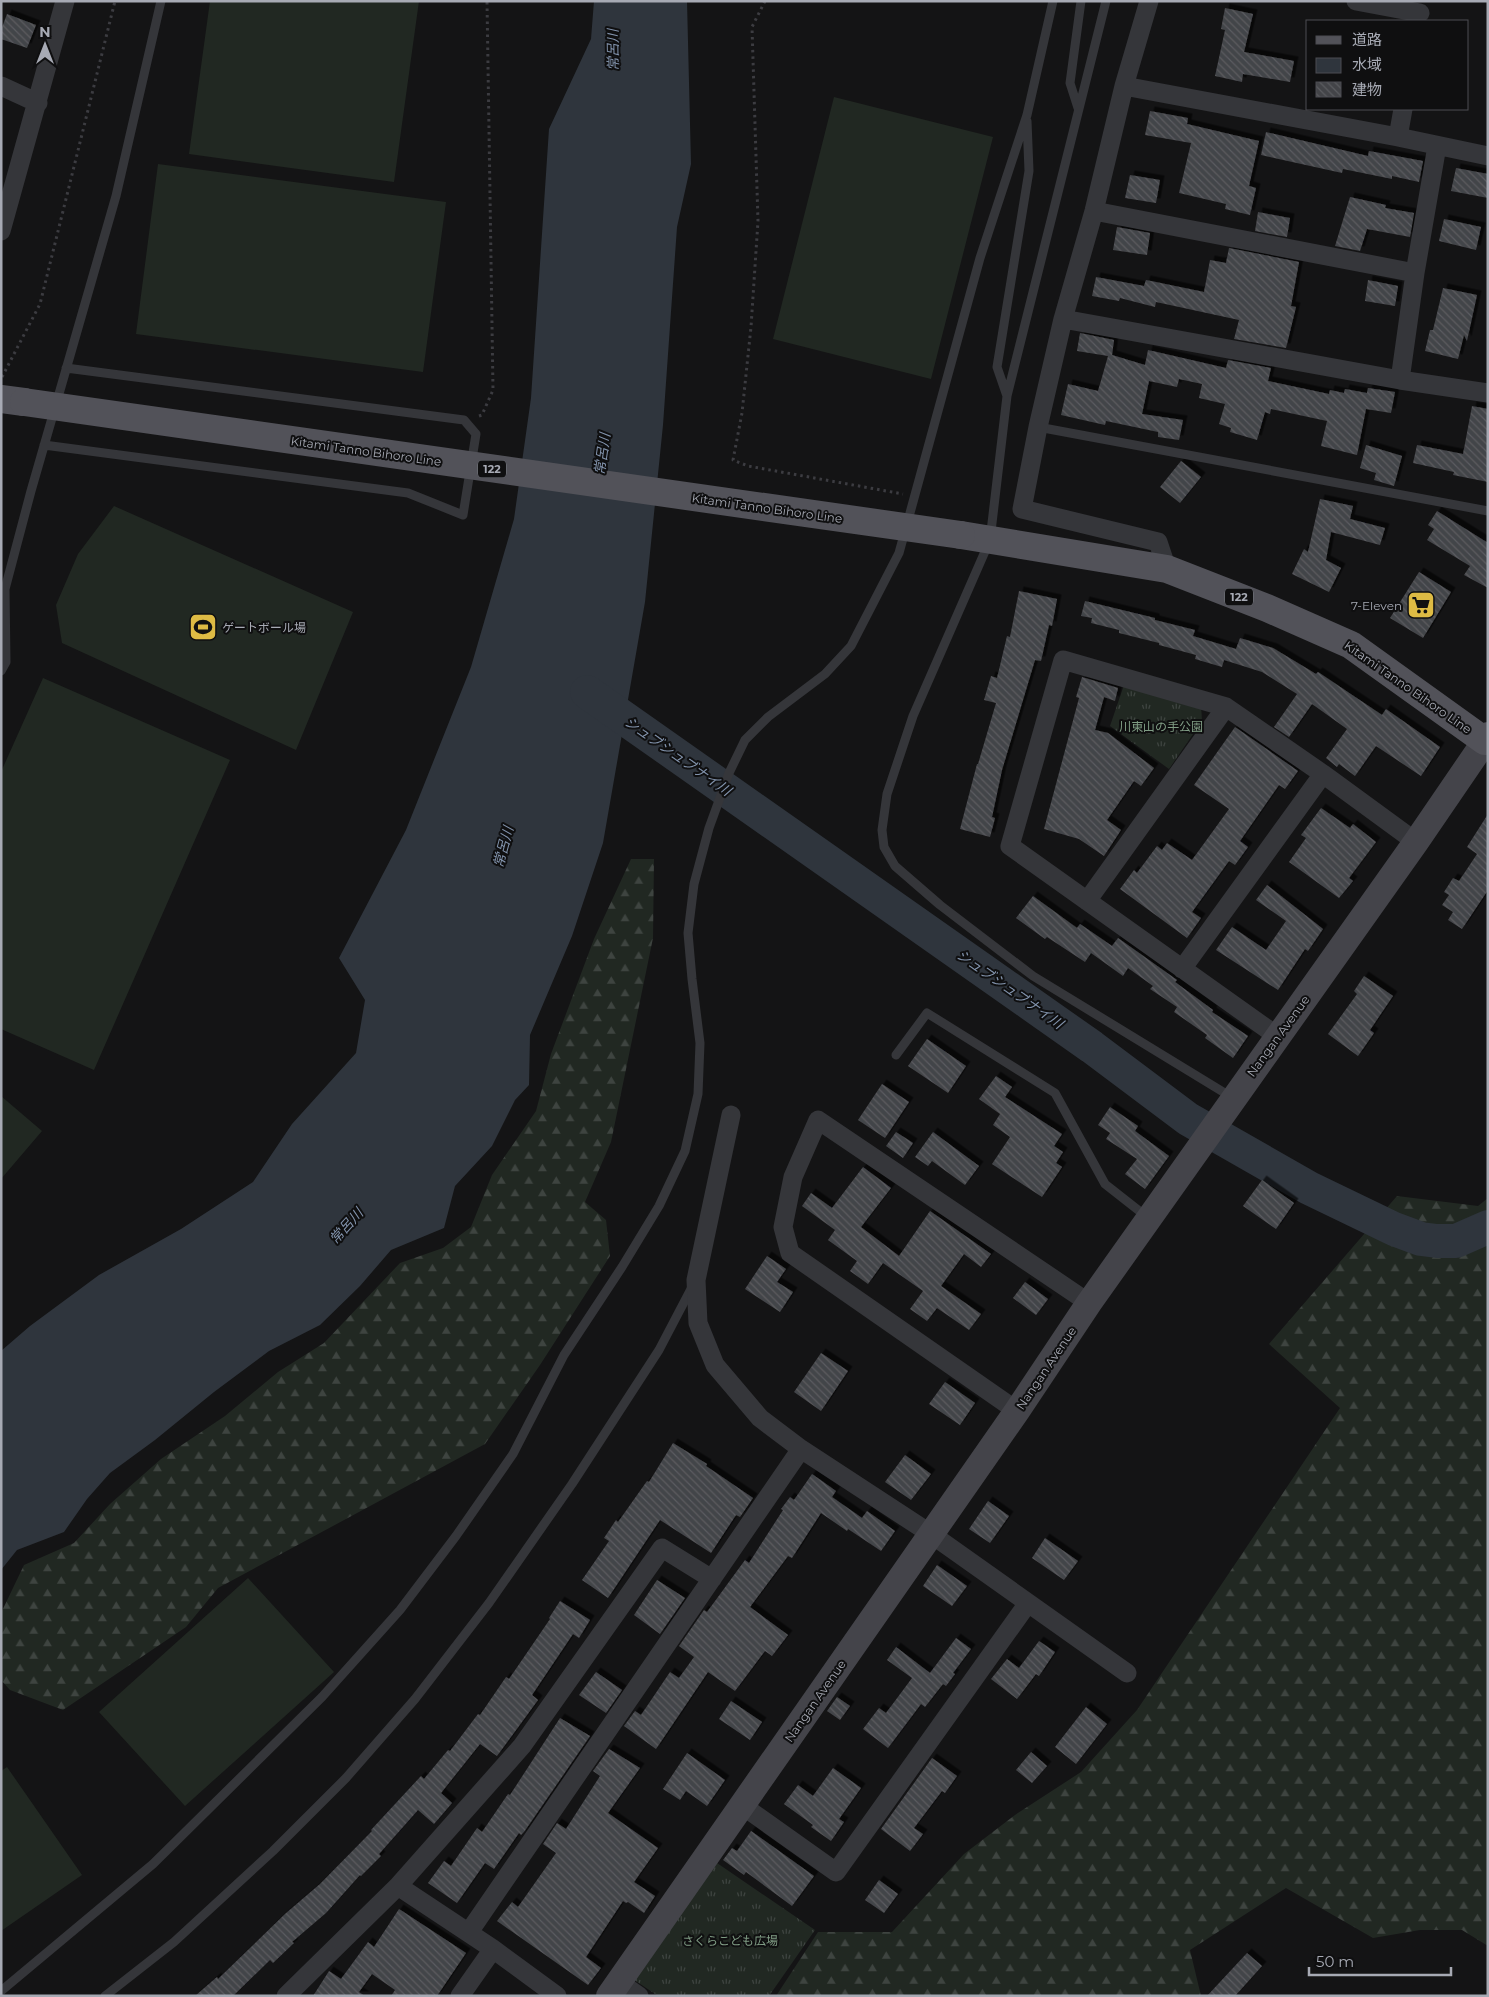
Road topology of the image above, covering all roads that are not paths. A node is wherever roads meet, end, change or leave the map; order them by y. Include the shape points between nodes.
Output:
1 (65, 1) edge
2 (161, 1) edge
3 (1053, 1) edge
4 (1081, 1) edge
5 (1106, 1) edge
6 (1149, 1) edge
7 (1356, 1) edge
8 (1420, 12) edge
9 (1, 86) edge
10 (1124, 86) junction
11 (38, 103) junction
12 (1078, 108) junction
13 (1403, 110) edge
14 (1027, 115) junction
15 (1398, 137) junction
16 (1437, 146) junction
17 (1488, 156) edge
18 (1094, 211) junction
19 (1, 231) edge
20 (1415, 273) junction
21 (1063, 319) junction
22 (66, 368) junction
23 (1400, 380) junction
24 (1488, 394) edge
25 (1007, 396) junction
26 (12, 400) edge
27 (1038, 427) junction
28 (44, 446) junction
29 (1488, 511) edge
30 (990, 540) junction
31 (1166, 569) junction
32 (1, 672) edge
33 (1226, 707) junction
34 (1487, 740) edge
35 (1323, 774) junction
36 (1416, 842) junction
37 (1087, 901) junction
38 (1182, 969) junction
39 (1278, 1036) junction
40 (896, 1055) dead end
41 (1228, 1105) junction
42 (731, 1115) dead end
43 (1149, 1218) junction
44 (696, 1280) junction
45 (1089, 1303) junction
46 (1017, 1411) junction
47 (802, 1449) junction
48 (931, 1534) junction
49 (712, 1579) junction
50 (1028, 1603) junction
51 (1127, 1673) dead end
52 (742, 1806) junction
53 (398, 1886) junction
54 (469, 1932) junction
55 (493, 1949) junction
56 (1, 1991) edge
57 (622, 1991) edge
58 (105, 1996) edge
59 (286, 1996) edge
60 (460, 1996) edge
61 (557, 1996) edge

1 - 11 street
2 - 22 lane via 116,196
3 - 14 lane
4 - 12 lane via 1070,83
5 - 12 lane
6 - 10 street
7 - 8 street
9 - 11 street
10 - 15 street
10 - 18 street
11 - 19 street
12 - 25 lane
13 - 15 street
14 - 25 lane via 1029,171 996,367
14 - 56 lane via 980,258 899,553 851,646 825,674 768,717 745,740 709,828 694,884 688,933 700,1043 698,1094 685,1151 659,1206 564,1356 513,1454 400,1610 322,1697 153,1864
15 - 16 street
16 - 17 street
16 - 20 street
18 - 20 street
18 - 21 street
20 - 23 street
21 - 23 street
21 - 27 street
22 - 28 lane
22 - 28 lane via 464,420 476,434 463,515 408,493
23 - 24 street
25 - 30 lane
26 - 30 main road, Kitami Tanno Bihoro Line / 122, bridge
27 - 29 lane
27 - 31 street via 1022,509 1158,542
28 - 32 lane via 5,589 6,662
30 - 31 main road, Kitami Tanno Bihoro Line / 122
30 - 41 lane via 913,716 888,794 882,830 884,847 895,866 1033,976
31 - 34 main road, Kitami Tanno Bihoro Line / 122 via 1351,645
33 - 35 street
33 - 37 street
33 - 37 street via 1063,660 1010,846
34 - 36 main road, Nangan Avenue
35 - 36 street
35 - 38 street
36 - 39 main road, Nangan Avenue
37 - 38 street
38 - 39 street
39 - 41 main road, Nangan Avenue
40 - 43 lane via 927,1013 1054,1094 1105,1184
41 - 43 main road, Nangan Avenue
42 - 44 street
43 - 45 main road, Nangan Avenue
44 - 47 street via 698,1323 715,1365 760,1418
44 - 58 lane via 660,1350 572,1484 489,1603 415,1699 346,1778 273,1851 174,1942
45 - 46 main road, Nangan Avenue
45 - 46 street via 818,1120 793,1177 783,1227 790,1253
46 - 48 main road, Nangan Avenue
47 - 48 street
47 - 49 street
48 - 50 street
48 - 52 main road, Nangan Avenue
49 - 53 street via 662,1548 522,1746
49 - 54 street
50 - 51 street
50 - 52 street via 836,1872
52 - 57 main road, Nangan Avenue
53 - 54 street
53 - 59 street
54 - 55 street
55 - 60 street
55 - 61 street

